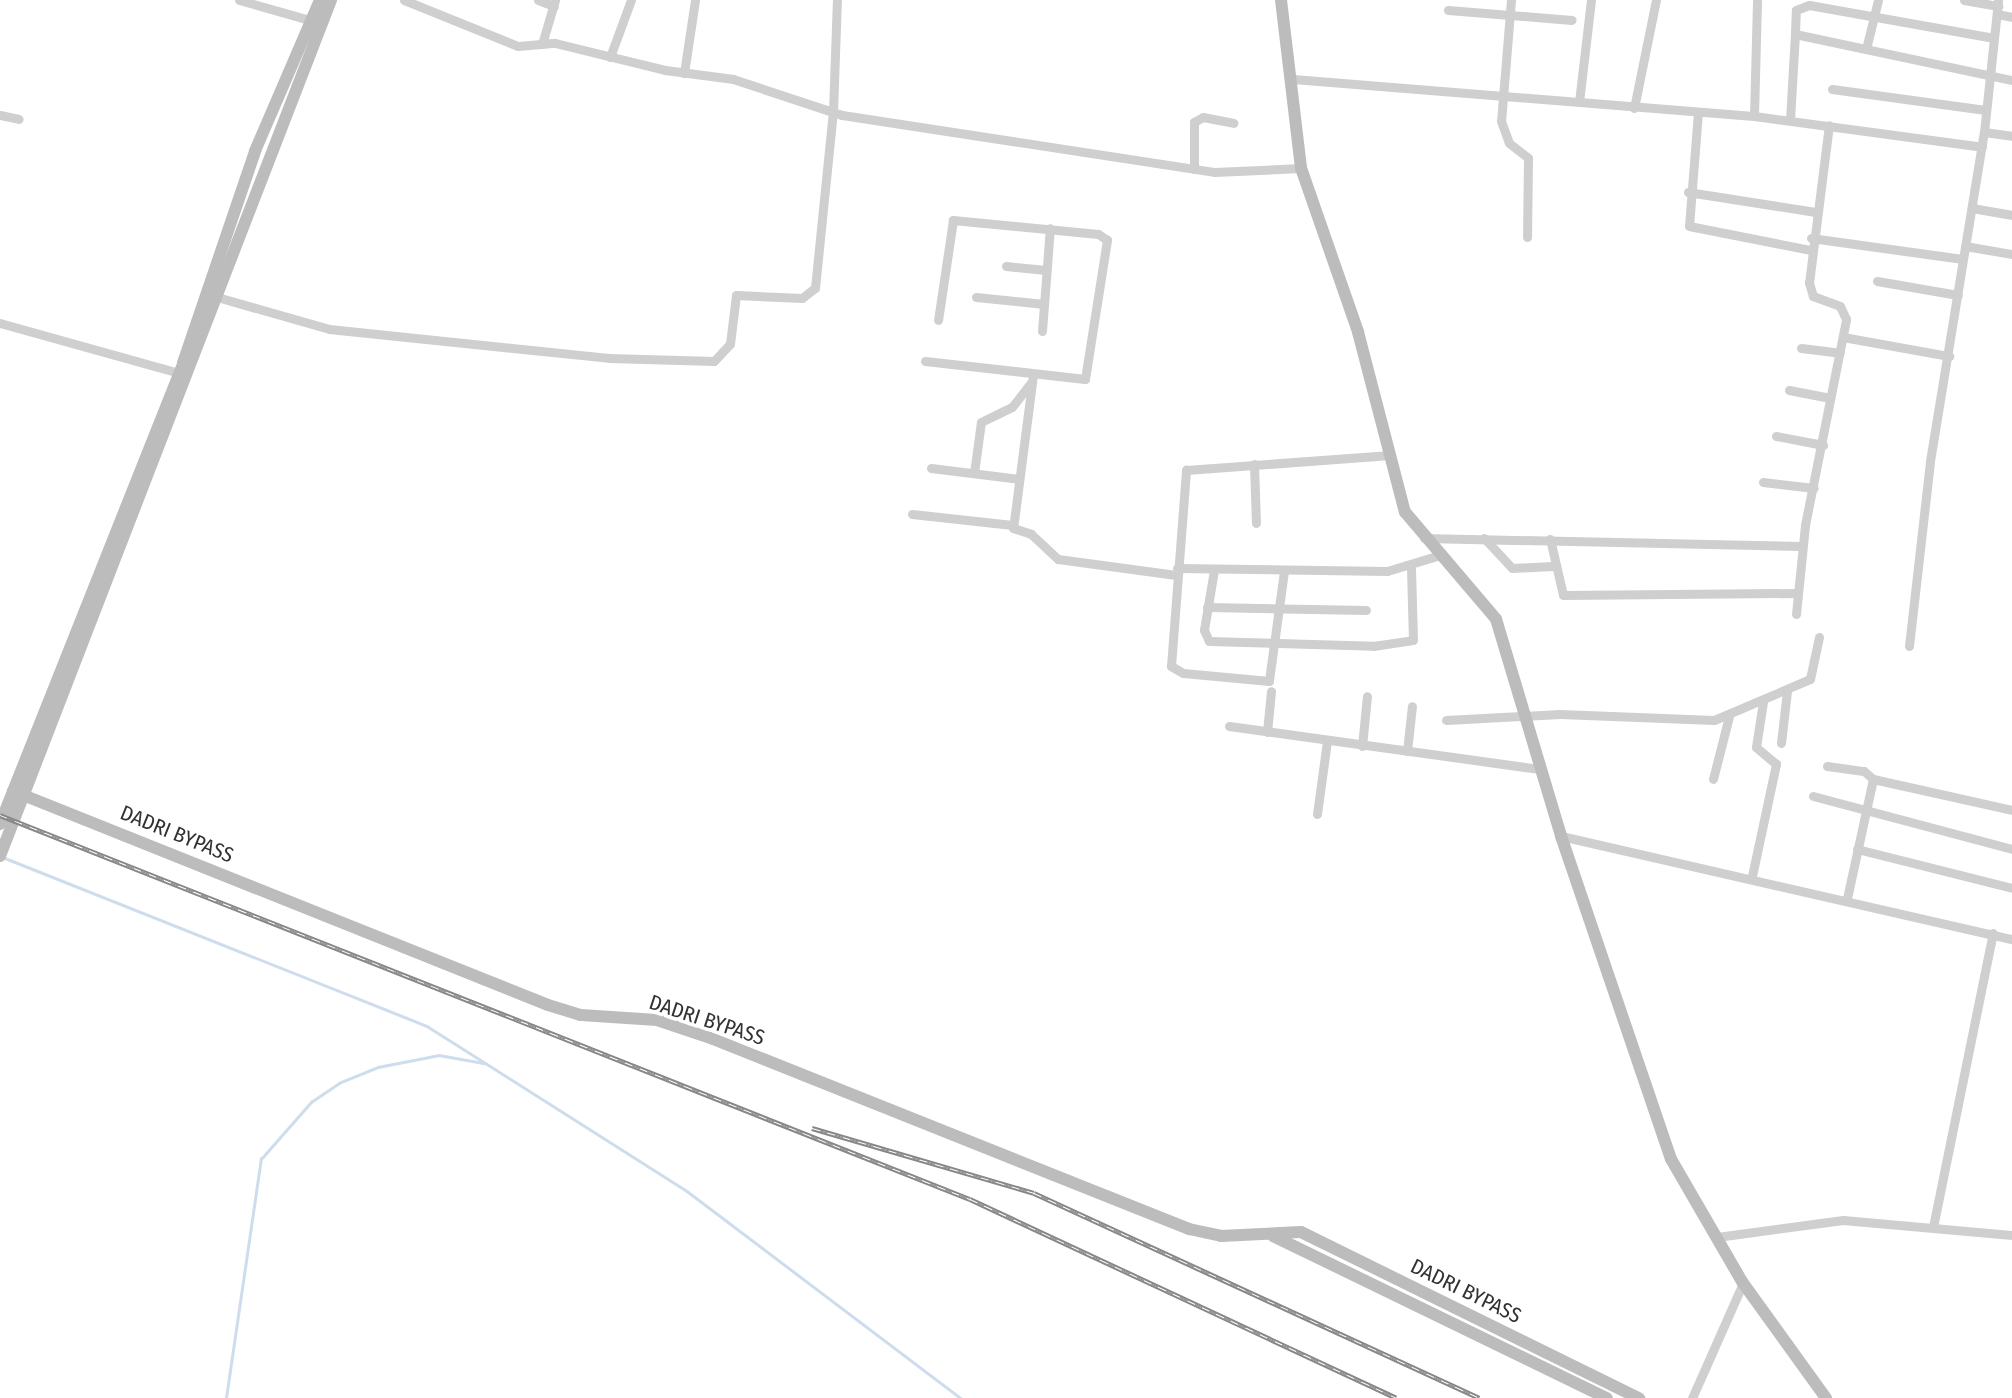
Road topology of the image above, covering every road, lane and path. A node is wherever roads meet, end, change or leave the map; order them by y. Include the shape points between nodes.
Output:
1 (239, 0) edge
2 (320, 0) edge
3 (331, 0) edge
4 (404, 0) edge
5 (538, 0) edge
6 (631, 0) edge
7 (695, 0) edge
8 (837, 0) edge
9 (1281, 0) edge
10 (1511, 0) edge
11 (1591, 0) edge
12 (1656, 0) edge
13 (1757, 0) edge
14 (1878, 0) edge
15 (1964, 0) edge
16 (554, 3) edge
17 (1998, 7) edge
18 (1448, 10) dead end
19 (2012, 17) edge
20 (1509, 18) junction
21 (1874, 18) junction
22 (1572, 20) dead end
23 (317, 22) junction
24 (1795, 34) junction
25 (1994, 38) junction
26 (542, 44) junction
27 (1866, 49) junction
28 (610, 57) junction
29 (684, 73) junction
30 (1990, 76) junction
31 (1293, 79) junction
32 (2012, 80) edge
33 (1832, 89) dead end
34 (1502, 94) junction
35 (1579, 102) junction
36 (1634, 108) junction
37 (1986, 110) junction
38 (833, 112) junction
39 (1699, 112) junction
40 (0, 115) edge
41 (1754, 116) junction
42 (19, 119) dead end
43 (1790, 120) junction
44 (1233, 123) dead end
45 (1829, 125) junction
46 (1984, 132) junction
47 (2012, 136) edge
48 (1982, 147) junction
49 (1301, 168) junction
50 (1194, 169) junction
51 (1688, 192) junction
52 (1972, 208) junction
53 (1815, 212) junction
54 (2012, 215) edge
55 (1050, 228) junction
56 (1527, 237) dead end
57 (1811, 238) junction
58 (1965, 246) junction
59 (1810, 250) junction
60 (2012, 254) edge
61 (1963, 259) junction
62 (1006, 266) dead end
63 (1046, 270) junction
64 (1877, 281) dead end
65 (1958, 295) junction
66 (217, 297) junction
67 (976, 297) dead end
68 (1044, 303) junction
69 (938, 320) dead end
70 (0, 323) edge
71 (1042, 331) dead end
72 (1843, 337) junction
73 (1801, 348) dead end
74 (1840, 354) junction
75 (1949, 356) junction
76 (925, 361) dead end
77 (179, 373) junction
78 (1033, 378) junction
79 (1789, 390) dead end
80 (1830, 398) junction
81 (1776, 436) dead end
82 (1823, 445) junction
83 (1390, 455) junction
84 (1254, 464) junction
85 (931, 468) dead end
86 (974, 473) junction
87 (1019, 480) junction
88 (1763, 482) dead end
89 (1814, 488) junction
90 (912, 514) dead end
91 (1256, 523) dead end
92 (1012, 525) junction
93 (1423, 538) junction
94 (1484, 538) junction
95 (1550, 539) junction
96 (1801, 546) junction
97 (1440, 555) junction
98 (1553, 566) junction
99 (1411, 568) junction
100 (1214, 570) junction
101 (1284, 571) junction
102 (1176, 572) junction
103 (1797, 593) junction
104 (1207, 607) junction
105 (1280, 608) junction
106 (1366, 610) dead end
107 (1796, 614) dead end
108 (1819, 637) dead end
109 (1277, 645) junction
110 (1909, 646) dead end
111 (1270, 691) dead end
112 (1787, 691) junction
113 (1367, 696) dead end
114 (1763, 702) junction
115 (1412, 706) dead end
116 (1729, 716) junction
117 (1524, 718) junction
118 (1446, 720) dead end
119 (1229, 726) dead end
120 (1267, 732) junction
121 (1326, 741) junction
122 (1781, 743) dead end
123 (1362, 746) junction
124 (1407, 751) junction
125 (1827, 765) dead end
126 (1540, 769) junction
127 (1713, 779) dead end
128 (1873, 779) junction
129 (19, 792) junction
130 (1813, 796) dead end
131 (1866, 807) junction
132 (2012, 810) edge
133 (1317, 814) dead end
134 (0, 824) edge
135 (1561, 836) junction
136 (1857, 849) junction
137 (2012, 849) edge
138 (0, 856) edge
139 (1752, 876) junction
140 (2012, 888) edge
141 (1847, 898) junction
142 (1993, 933) junction
143 (2012, 939) edge
144 (1933, 1227) junction
145 (2012, 1235) edge
146 (1273, 1236) junction
147 (1717, 1237) junction
148 (1744, 1283) junction
149 (1607, 1398) edge
150 (1639, 1398) edge
151 (1692, 1398) edge
152 (1826, 1398) edge

1 - 23 street
2 - 23 main road
3 - 23 main road
4 - 26 street via 518,46
5 - 16 street
6 - 28 street
7 - 29 street
8 - 38 street
9 - 31 main road
10 - 20 street
11 - 35 street
12 - 36 street
13 - 41 street
14 - 21 street
15 - 17 street
16 - 26 street
17 - 19 street
17 - 25 street
18 - 20 street
20 - 22 street
20 - 34 street
21 - 24 street via 1803,5 1796,10
21 - 25 street
21 - 27 street
23 - 66 main road
23 - 77 main road via 255,151
24 - 27 street
24 - 43 street
25 - 30 street
26 - 28 street
27 - 30 street
28 - 29 street
29 - 38 street via 761,86
30 - 32 street
30 - 37 street
31 - 34 street
31 - 49 main road
33 - 37 street
34 - 35 street
34 - 56 street via 1502,128 1528,159
35 - 36 street
36 - 39 street
37 - 46 street
38 - 50 street
38 - 66 street via 813,293 736,295 727,351 707,363 329,329
39 - 41 street
39 - 51 street
40 - 42 street
41 - 43 street
43 - 45 street
44 - 50 street via 1203,117 1194,122
45 - 48 street
45 - 53 street
46 - 47 street
46 - 48 street
48 - 52 street
49 - 50 street
49 - 83 main road via 1359,332
51 - 53 street
51 - 59 street via 1685,214 1694,230
52 - 54 street
52 - 58 street
53 - 57 street
55 - 63 street
55 - 69 street via 950,223
55 - 78 street via 1107,240 1087,376 1077,381
57 - 59 street
57 - 61 street
58 - 60 street
58 - 61 street
59 - 72 street via 1810,291 1844,309
61 - 65 street
62 - 63 street
63 - 68 street
64 - 65 street
65 - 75 street
66 - 129 main road
67 - 68 street
68 - 71 street
70 - 77 street
72 - 74 street
72 - 75 street
73 - 74 street
74 - 80 street
75 - 110 street
76 - 78 street
77 - 129 main road
78 - 86 street via 1012,407 981,422
78 - 87 street
79 - 80 street
80 - 82 street
81 - 82 street
82 - 89 street
83 - 84 street
83 - 93 main road via 1405,512
84 - 91 street
84 - 102 street via 1184,473
85 - 86 street
86 - 87 street
87 - 92 street
88 - 89 street
89 - 96 street
90 - 92 street
92 - 102 street via 1058,559
93 - 94 street
93 - 97 main road
94 - 95 street
94 - 98 street via 1512,568
95 - 96 street
95 - 98 street
96 - 103 street
97 - 99 street
97 - 117 main road via 1496,619
98 - 103 street via 1557,588 1566,595
99 - 101 street
99 - 109 street via 1409,645
100 - 101 street
100 - 102 street
100 - 104 street
101 - 105 street
102 - 109 street via 1174,669 1269,681
103 - 107 street
104 - 105 street
104 - 109 street via 1209,641
105 - 106 street
105 - 109 street
108 - 112 street via 1813,676
111 - 120 street
112 - 114 street
112 - 122 street
113 - 123 street
114 - 116 street
114 - 139 street via 1756,747 1776,764
115 - 124 street
116 - 117 street via 1696,722
116 - 127 street
117 - 118 street
117 - 126 main road
119 - 120 street
120 - 121 street
121 - 123 street
121 - 133 street
123 - 124 street
124 - 126 street
125 - 128 street via 1864,771
126 - 135 main road
128 - 131 street
128 - 132 street
129 - 134 main road
129 - 138 main road
129 - 146 main road, DADRI BYPASS via 568,1013 657,1020 1189,1229
130 - 131 street
131 - 136 street
131 - 137 street
135 - 139 street
135 - 147 main road via 1661,1136
136 - 140 street
136 - 141 street
139 - 141 street
141 - 142 street
142 - 143 street
142 - 144 street
144 - 145 street
144 - 147 street via 1843,1220
146 - 149 main road, DADRI BYPASS
146 - 150 main road, DADRI BYPASS via 1301,1232
147 - 148 main road
148 - 151 street
148 - 152 main road

